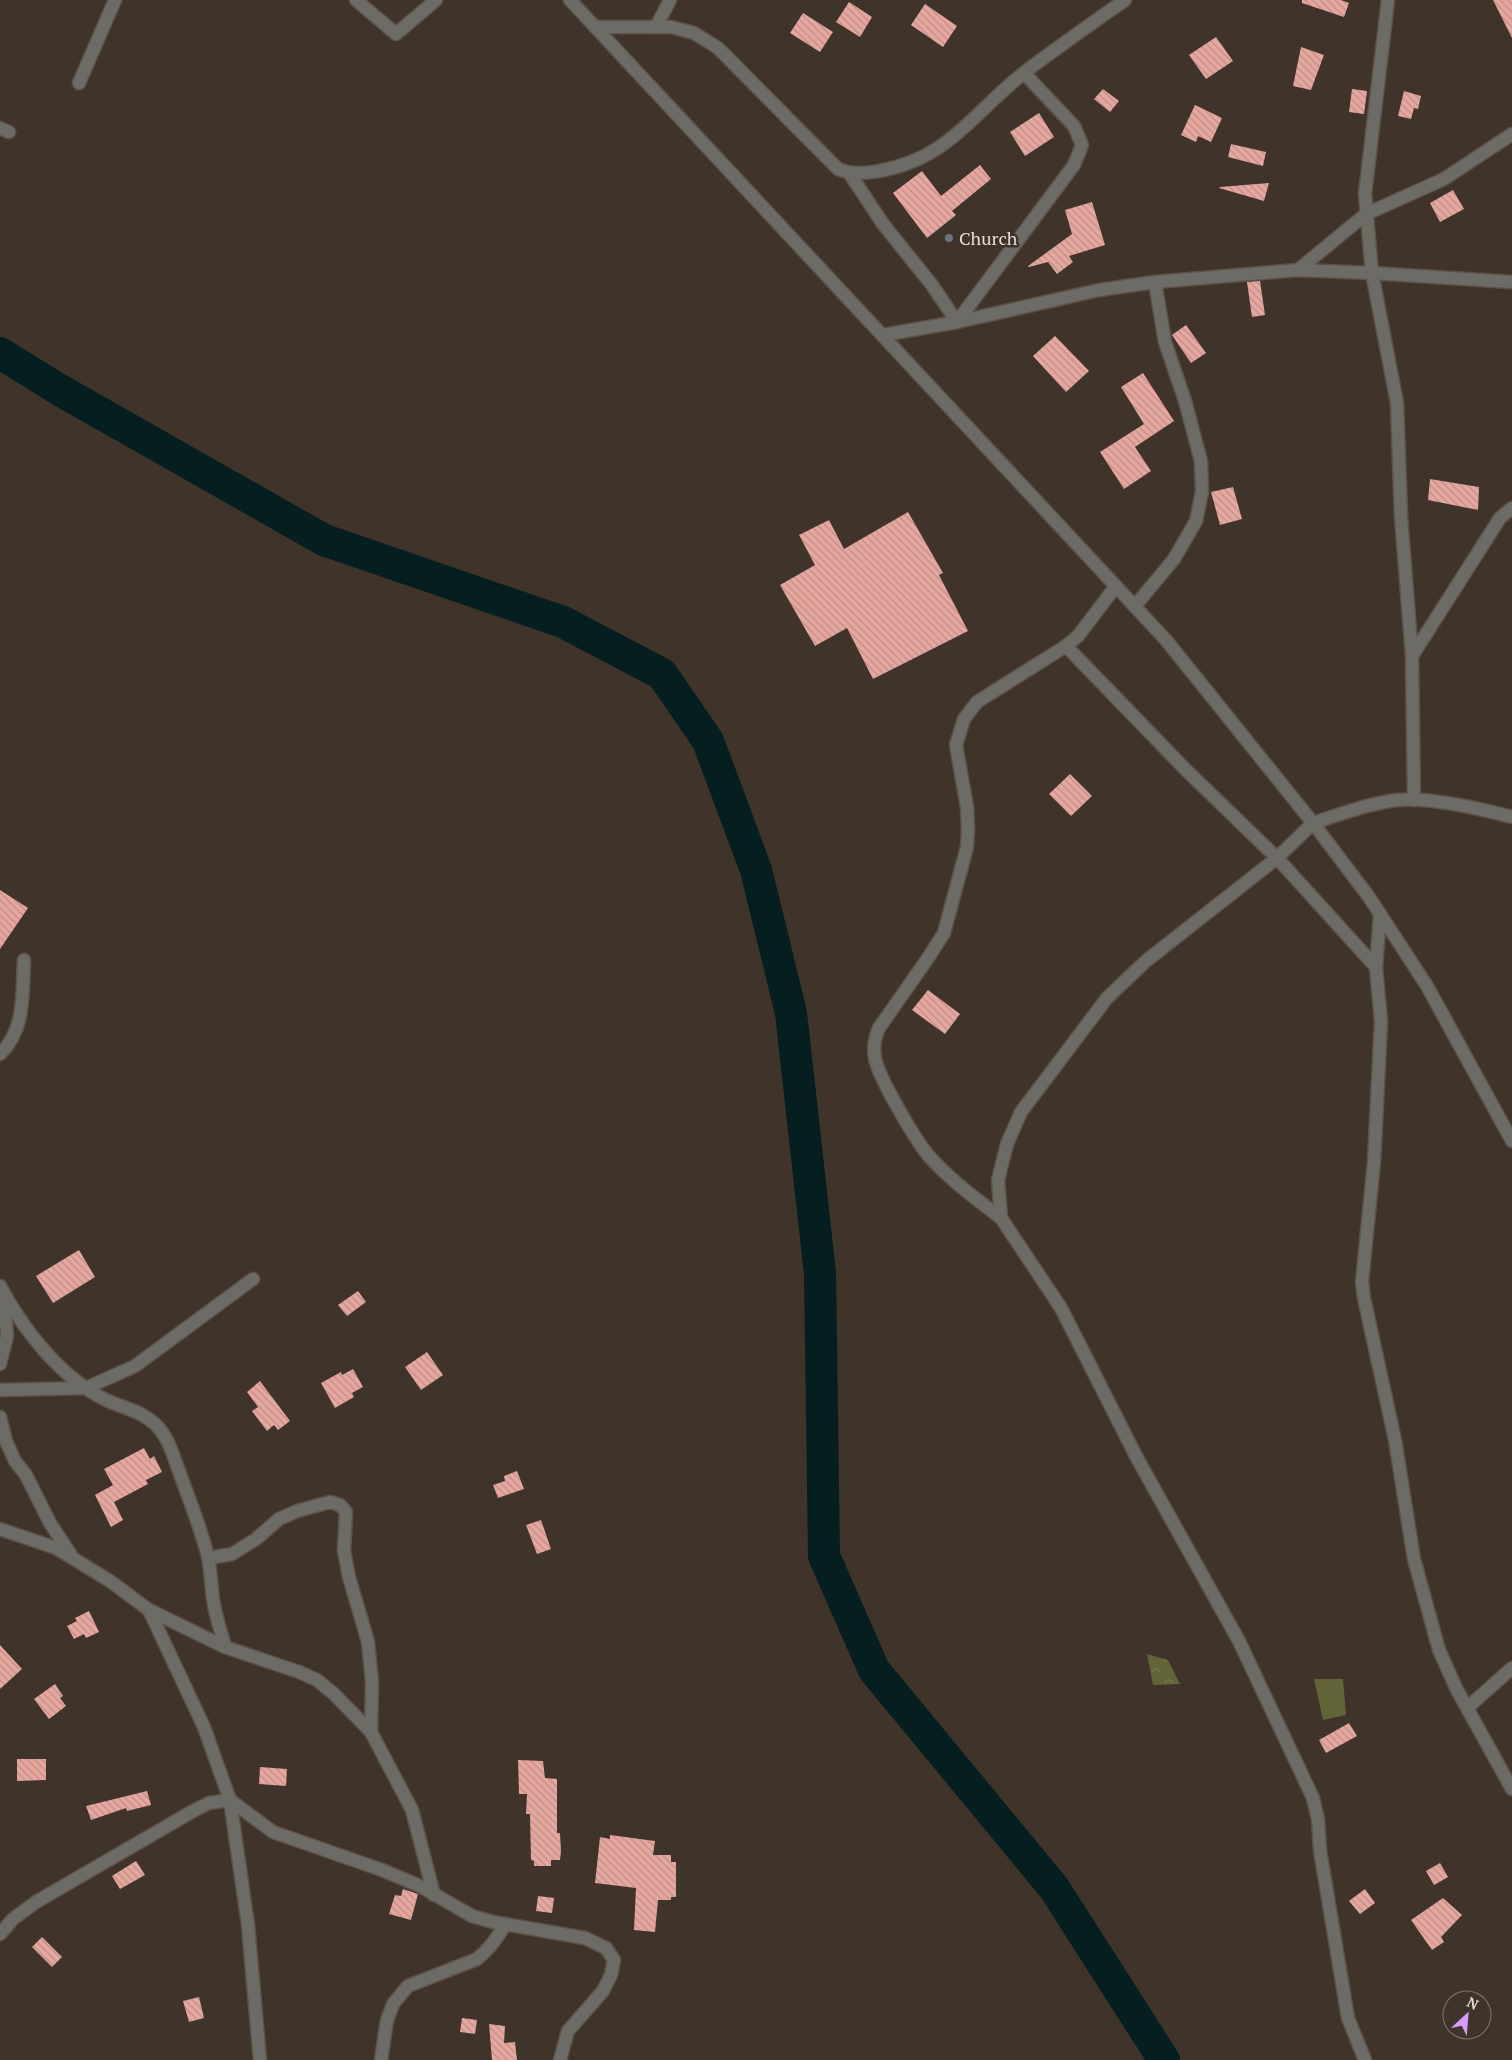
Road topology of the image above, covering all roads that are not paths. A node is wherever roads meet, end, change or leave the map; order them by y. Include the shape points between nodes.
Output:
1 (115, 0) edge
2 (356, 0) edge
3 (436, 0) edge
4 (570, 0) edge
5 (670, 0) edge
6 (1124, 0) edge
7 (1388, 0) edge
8 (594, 27) junction
9 (656, 27) junction
10 (1024, 73) junction
11 (79, 83) dead end
12 (1512, 134) edge
13 (850, 174) junction
14 (1366, 214) junction
15 (1298, 270) junction
16 (1372, 273) junction
17 (1155, 282) junction
18 (1512, 282) edge
19 (957, 322) junction
20 (883, 336) junction
21 (1512, 508) edge
22 (1116, 586) junction
23 (1135, 606) junction
24 (1066, 646) junction
25 (1412, 656) junction
26 (1414, 800) junction
27 (1512, 816) edge
28 (1313, 823) junction
29 (1277, 858) junction
30 (1380, 914) junction
31 (24, 960) dead end
32 (1376, 967) junction
33 (0, 1054) edge
34 (1512, 1141) edge
35 (1001, 1218) junction
36 (253, 1279) dead end
37 (2, 1290) edge
38 (0, 1364) edge
39 (86, 1388) junction
40 (0, 1390) edge
41 (0, 1417) edge
42 (0, 1529) edge
43 (72, 1557) junction
44 (209, 1558) junction
45 (149, 1610) junction
46 (225, 1647) junction
47 (1512, 1668) edge
48 (1467, 1708) junction
49 (371, 1732) junction
50 (1512, 1789) edge
51 (230, 1800) junction
52 (434, 1895) junction
53 (506, 1924) junction
54 (0, 1934) edge
55 (260, 2060) edge
56 (381, 2060) edge
57 (560, 2060) edge
58 (1365, 2060) edge

1 - 11 street
2 - 3 street via 396,34
4 - 8 street
5 - 9 street
6 - 10 street
7 - 14 street via 1365,194
8 - 9 street
8 - 20 street
9 - 13 street via 694,33 718,48 838,169
10 - 13 street via 951,140 926,156 898,167
10 - 19 street via 1074,126 1082,145 1074,166
12 - 14 street via 1444,179
13 - 19 street via 883,224
14 - 15 street
14 - 16 street
15 - 16 street
15 - 17 street
16 - 18 street
16 - 25 street via 1397,403 1401,516
17 - 19 street via 1099,290
17 - 23 street via 1165,342 1201,461 1202,492 1196,521 1174,559
19 - 20 street
20 - 22 street
21 - 25 street via 1500,518
22 - 23 street
22 - 24 street via 1078,636
23 - 28 street
24 - 29 street
24 - 35 street via 977,702 964,719 956,745 967,807 967,847 944,933 874,1040 880,1074 928,1155 962,1188
25 - 26 street
26 - 27 street
26 - 28 street via 1376,805
28 - 29 street
28 - 30 street
29 - 32 street
29 - 35 street via 1146,961 1107,998 1033,1093 1007,1144 998,1180
30 - 32 street
30 - 34 street via 1427,986
31 - 33 street via 20,1023
32 - 48 street via 1381,1022 1374,1162 1362,1282 1395,1440 1414,1559 1439,1650
35 - 58 street via 1061,1308 1137,1458 1239,1641 1313,1798 1348,2018
36 - 39 street via 135,1366
37 - 38 street via 7,1336
37 - 39 street via 36,1340
39 - 40 street
39 - 44 street via 135,1410 166,1436
41 - 43 street via 15,1460
42 - 43 street via 56,1548
43 - 45 street
44 - 46 street via 213,1599
44 - 49 street via 232,1554 297,1511 330,1502 346,1512 344,1551 368,1642 372,1682
45 - 46 street
45 - 51 street via 204,1727
46 - 49 street via 317,1680 347,1705
47 - 48 street
48 - 50 street
49 - 52 street via 412,1810
51 - 52 street via 273,1832 382,1870
51 - 54 street via 209,1803 193,1811 69,1882 13,1919
51 - 55 street via 248,1925
52 - 53 street via 472,1916
53 - 56 street via 494,1942 477,1958 408,1986 393,2004 387,2020
53 - 57 street via 584,1938 606,1948 614,1960 603,1991 568,2031

